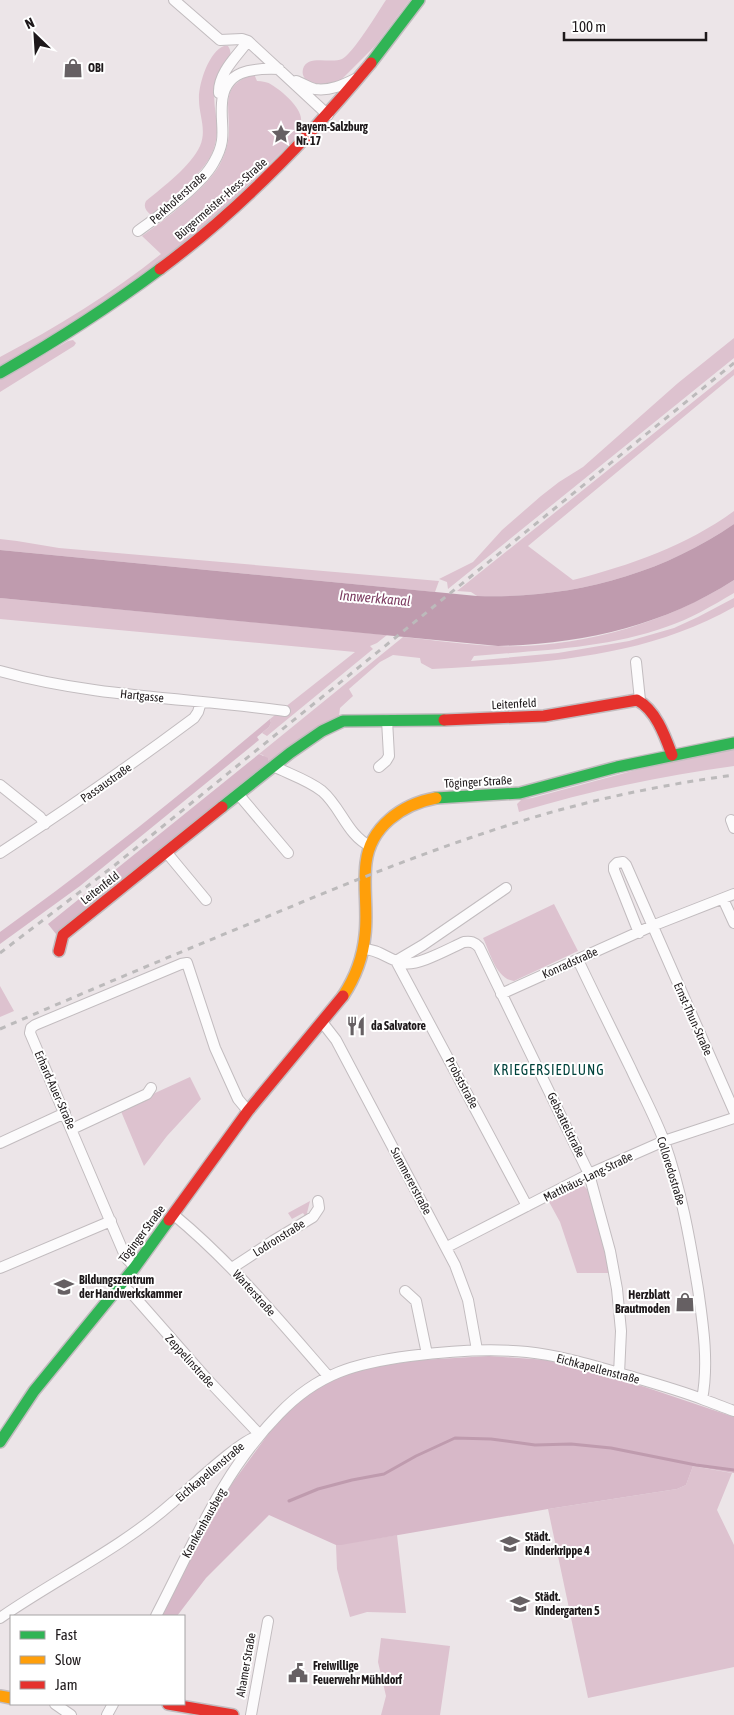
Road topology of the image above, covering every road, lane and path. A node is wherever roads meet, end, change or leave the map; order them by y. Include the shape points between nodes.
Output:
1 (174, 0) edge
2 (419, 0) edge
3 (248, 41) junction
4 (279, 69) junction
5 (361, 77) junction
6 (291, 79) junction
7 (221, 104) junction
8 (328, 115) junction
9 (138, 231) dead end
10 (0, 373) edge
11 (636, 662) dead end
12 (0, 671) edge
13 (640, 700) junction
14 (201, 702) junction
15 (285, 711) dead end
16 (387, 720) junction
17 (734, 743) edge
18 (672, 755) junction
19 (273, 766) junction
20 (379, 767) dead end
21 (0, 786) edge
22 (239, 795) junction
23 (45, 824) junction
24 (370, 846) junction
25 (0, 853) edge
26 (167, 853) junction
27 (288, 853) dead end
28 (506, 888) dead end
29 (734, 894) edge
30 (723, 899) junction
31 (206, 900) dead end
32 (734, 923) edge
33 (652, 926) junction
34 (639, 933) junction
35 (363, 949) junction
36 (59, 951) dead end
37 (578, 960) junction
38 (396, 961) junction
39 (501, 994) junction
40 (322, 1022) junction
41 (152, 1088) dead end
42 (248, 1111) junction
43 (734, 1111) edge
44 (65, 1113) junction
45 (734, 1118) edge
46 (72, 1128) junction
47 (664, 1141) junction
48 (0, 1143) edge
49 (589, 1174) junction
50 (318, 1201) dead end
51 (527, 1206) junction
52 (174, 1215) junction
53 (111, 1221) junction
54 (447, 1247) junction
55 (135, 1267) junction
56 (0, 1268) edge
57 (232, 1268) junction
58 (122, 1285) junction
59 (405, 1291) dead end
60 (477, 1350) junction
61 (427, 1354) junction
62 (619, 1374) junction
63 (328, 1376) junction
64 (702, 1399) junction
65 (734, 1411) edge
66 (260, 1435) junction
67 (0, 1442) edge
68 (156, 1615) edge
69 (0, 1618) edge
70 (268, 1620) dead end
71 (56, 1705) edge
72 (174, 1705) edge
73 (71, 1715) edge
74 (234, 1715) edge
75 (251, 1715) edge

1 - 3 street via 220,40
2 - 5 street, Bürgermeister-Hess-Straße
3 - 4 street
3 - 7 street, Perkhoferstraße via 223,76 219,89
4 - 6 street
4 - 7 street, Perkhoferstraße via 257,68 236,76 227,84
5 - 6 street via 327,89 314,89
5 - 8 street, Bürgermeister-Hess-Straße
6 - 8 street
7 - 9 street, Perkhoferstraße via 223,137 214,164 186,193
8 - 10 street, Bürgermeister-Hess-Straße via 253,191 167,264 91,319
11 - 13 street
12 - 14 street, Hartgasse via 90,690
13 - 16 street, Leitenfeld via 544,716
13 - 18 street via 664,736
14 - 15 street, Hartgasse
14 - 23 street, Passaustraße via 194,718 114,778
16 - 19 street, Leitenfeld via 332,725
16 - 20 street via 389,756
17 - 18 street, Töginger Straße
18 - 24 street, Töginger Straße via 523,792 498,796 447,796 422,801 395,814
19 - 22 street, Leitenfeld
19 - 24 street via 322,791 354,834
21 - 23 street
22 - 26 street, Leitenfeld
22 - 27 street
23 - 25 street, Passaustraße
24 - 35 street, Töginger Straße via 366,863
26 - 31 street
26 - 36 street, Leitenfeld via 63,935
28 - 38 street
29 - 30 street, Konradstraße
30 - 32 street
30 - 33 street, Konradstraße
33 - 34 street, Konradstraße
33 - 34 street via 626,865 617,863 614,870
33 - 43 street, Ernst-Thun-Straße
34 - 37 street, Konradstraße
35 - 38 street via 377,951
35 - 40 street, Töginger Straße via 351,982
37 - 39 street, Konradstraße
37 - 47 street, Colloredostraße
38 - 39 street, Gebsattelstraße via 416,963 470,941 479,947
38 - 51 street, Probststraße
39 - 49 street, Gebsattelstraße
40 - 42 street, Töginger Straße
40 - 54 street, Summererstraße via 336,1040
41 - 46 street via 147,1094
42 - 44 street, Erhard-Auer-Straße via 238,1099 215,1048 187,963 31,1028 30,1033
42 - 52 street, Töginger Straße
44 - 46 street, Erhard-Auer-Straße
44 - 48 street
45 - 47 street, Matthäus-Lang-Straße
46 - 53 street, Erhard-Auer-Straße
47 - 49 street, Matthäus-Lang-Straße
47 - 64 street, Colloredostraße via 683,1210 700,1303 704,1371
49 - 51 street, Matthäus-Lang-Straße
49 - 62 street, Gebsattelstraße via 617,1289 621,1331
50 - 57 street, Lodronstraße via 319,1208 313,1217
51 - 54 street, Matthäus-Lang-Straße
52 - 55 street, Töginger Straße
52 - 57 street, Warterstraße
53 - 55 street, Erhard-Auer-Straße via 123,1251
53 - 56 street
54 - 60 street, Summererstraße via 468,1300
55 - 58 street, Töginger Straße
57 - 63 street, Warterstraße
58 - 66 street, Zeppelinstraße
58 - 67 street, Töginger Straße via 42,1380
59 - 61 street via 416,1301
60 - 61 street, Eichkapellenstraße
60 - 62 street, Eichkapellenstraße via 529,1352
61 - 63 street, Eichkapellenstraße via 365,1363
62 - 64 street, Eichkapellenstraße
63 - 66 street, Eichkapellenstraße via 296,1398
64 - 65 street, Eichkapellenstraße
66 - 68 street, Krankenhausberg via 205,1516
66 - 69 street, Eichkapellenstraße via 248,1440 132,1534
70 - 75 street, Ahamer Straße
71 - 73 street
72 - 74 street, Ahamer Straße

